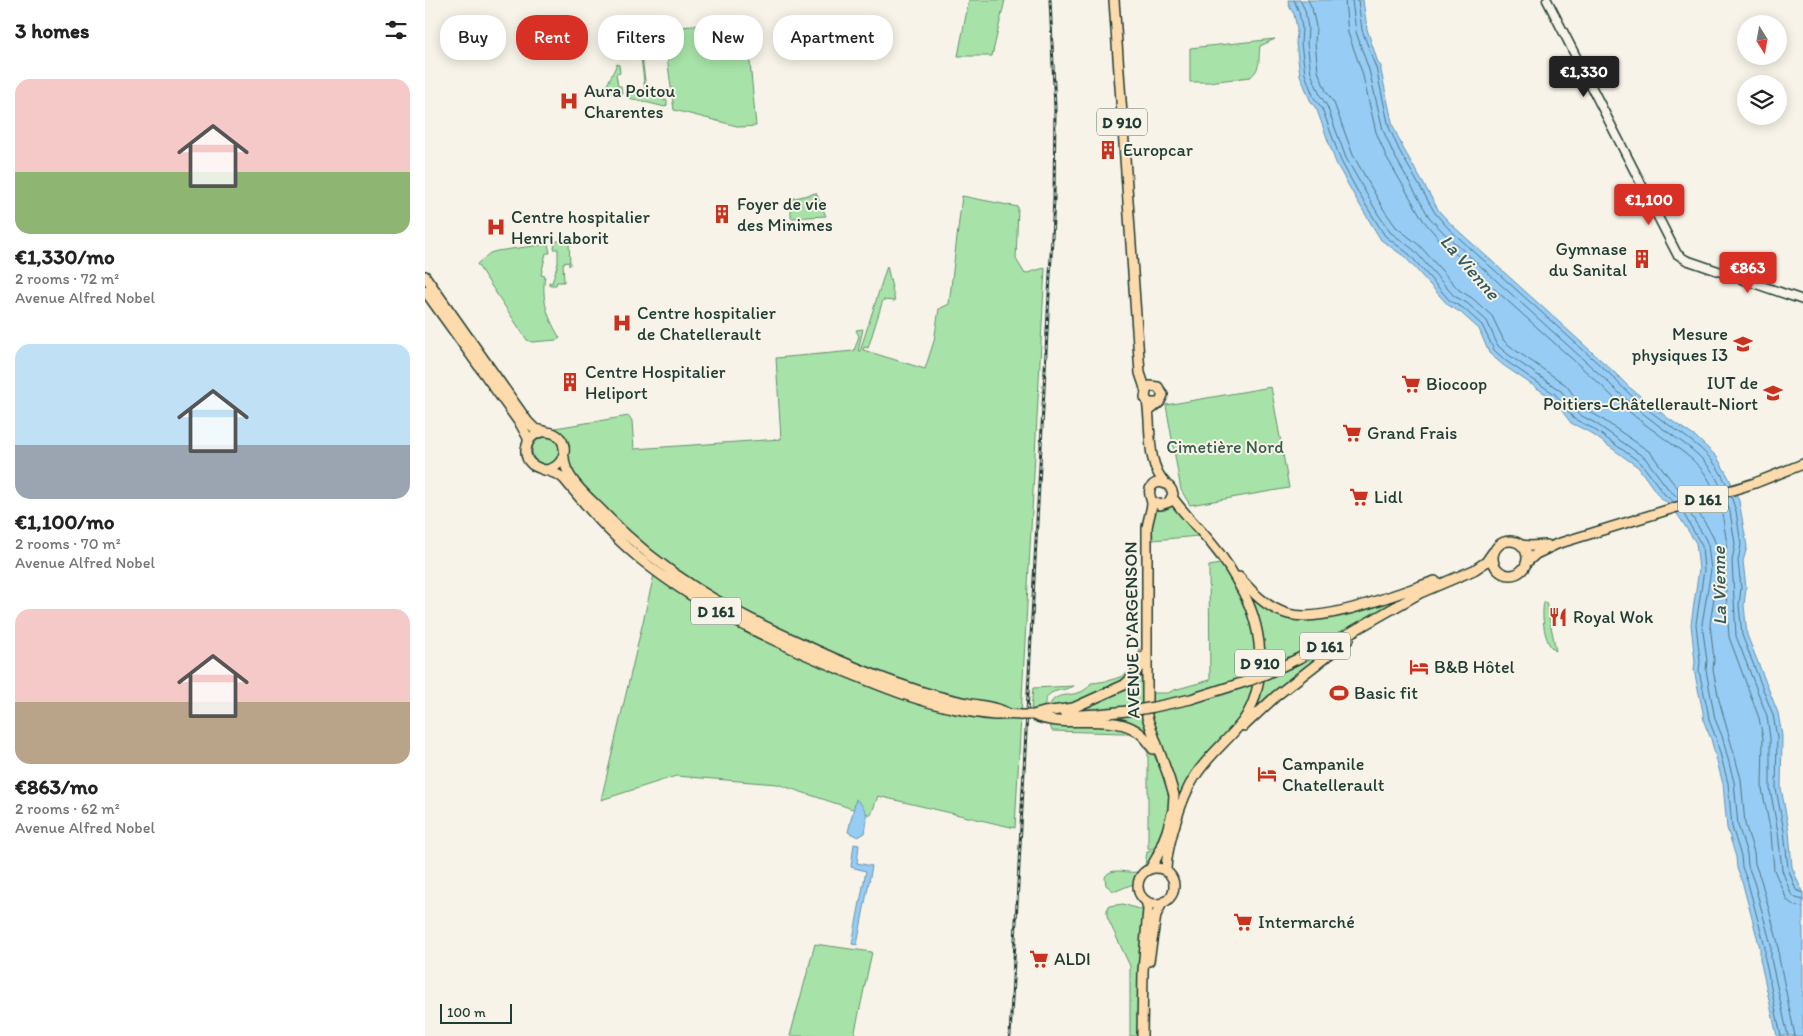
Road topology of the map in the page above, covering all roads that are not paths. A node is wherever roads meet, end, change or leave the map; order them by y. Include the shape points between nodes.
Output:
1 (1114, 0) edge
2 (1118, 0) edge
3 (1547, 0) edge
4 (1133, 244) junction
5 (425, 276) edge
6 (425, 291) edge
7 (1803, 300) edge
8 (1149, 388) junction
9 (1148, 406) junction
10 (545, 432) junction
11 (528, 442) junction
12 (564, 456) junction
13 (1155, 463) junction
14 (1803, 465) edge
15 (543, 470) junction
16 (1166, 484) junction
17 (1153, 486) junction
18 (1172, 496) junction
19 (1152, 501) junction
20 (1557, 544) junction
21 (1521, 545) junction
22 (1493, 552) junction
23 (1224, 560) junction
24 (1526, 563) junction
25 (1474, 570) junction
26 (1497, 570) junction
27 (1448, 581) junction
28 (1382, 614) junction
29 (1147, 632) junction
30 (1010, 714) junction
31 (1032, 715) junction
32 (1209, 758) junction
33 (1165, 766) junction
34 (1150, 870) junction
35 (1166, 872) junction
36 (1146, 901) junction
37 (1162, 903) junction
38 (1142, 1036) edge
39 (1147, 1036) edge

1 - 4 main road, D 910
2 - 4 main road, D 910
3 - 7 street via 1677,254 1691,262
4 - 8 main road, D 910 via 1144,372
5 - 10 main road via 528,422
6 - 11 main road via 525,431
8 - 9 main road via 1145,396
8 - 9 main road via 1158,387 1163,393 1157,404
9 - 13 main road
10 - 11 main road
10 - 12 main road via 561,439
11 - 15 main road via 526,453 529,461
12 - 15 main road via 557,466
12 - 30 main road, D 161 via 574,481 626,534 677,576 722,605 774,631 909,688
13 - 16 main road
13 - 17 main road
14 - 20 main road, D 161
15 - 30 main road, D 161 via 559,474 600,522 638,557 679,588 726,616 811,657 915,698 974,712
16 - 17 main road
16 - 18 main road via 1172,489
17 - 19 main road via 1149,494
18 - 19 main road via 1164,505
18 - 23 main road, D 910
19 - 29 main road, AVENUE D'ARGENSON via 1147,528
20 - 21 main road, D 161
20 - 24 main road, D 161
21 - 22 main road via 1506,541
21 - 24 main road via 1526,553
22 - 25 main road, D 161
22 - 26 main road via 1493,564
23 - 27 main road via 1266,604 1297,616 1333,613 1440,580
23 - 32 main road, D 910 via 1244,592 1255,622 1259,668 1255,694 1246,716
24 - 26 main road via 1514,575
25 - 26 main road, D 161
25 - 27 main road, D 161
27 - 28 main road, D 161
28 - 31 main road, D 161, bridge via 1266,674 1191,699 1091,715
28 - 32 main road via 1276,696
29 - 31 main road via 1141,665 1129,682 1073,708
29 - 33 main road, AVENUE D'ARGENSON via 1147,718
30 - 31 main road, D 161, bridge
31 - 33 main road via 1044,720 1129,726 1144,736
32 - 35 main road, D 910 via 1185,795
33 - 34 main road, AVENUE D'ARGENSON via 1173,805 1161,848
34 - 35 main road via 1156,868
34 - 36 main road via 1139,882 1140,894
35 - 37 main road via 1173,890
36 - 37 main road
36 - 38 main road
37 - 39 main road via 1156,915 1150,947

